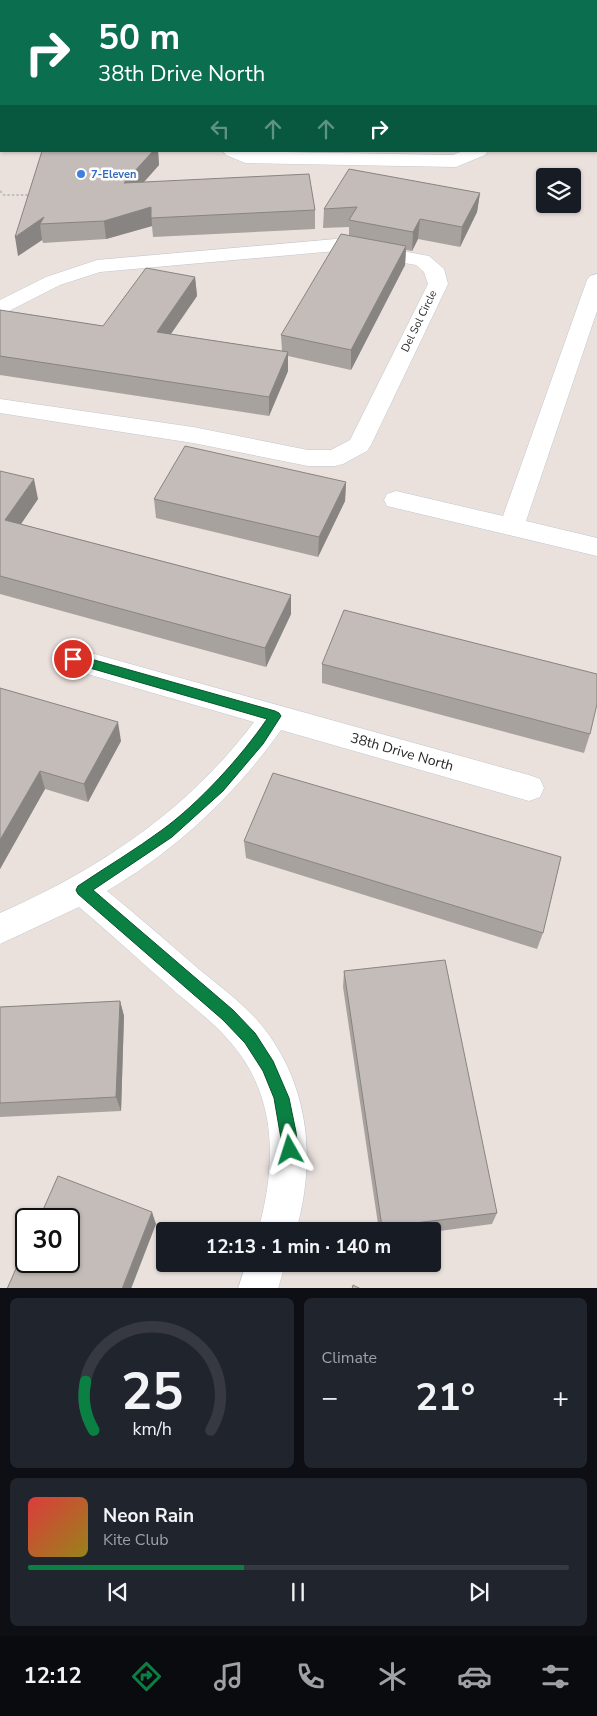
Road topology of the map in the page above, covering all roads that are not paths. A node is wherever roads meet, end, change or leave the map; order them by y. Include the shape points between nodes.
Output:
1 (234, 152) edge
2 (477, 152) edge
3 (597, 280) edge
4 (0, 308) edge
5 (587, 344) edge
6 (0, 406) edge
7 (396, 500) dead end
8 (512, 528) junction
9 (597, 548) edge
10 (73, 659) dead end
11 (275, 716) junction
12 (529, 788) dead end
13 (83, 890) junction
14 (0, 928) edge
15 (280, 1222) edge
16 (263, 1272) edge
17 (258, 1288) edge

1 - 2 street via 245,157 456,161
3 - 5 street
4 - 6 street, Del Sol Circle via 53,281 97,266 336,245 422,260 434,269 438,284 359,445 335,458 308,458 193,435
5 - 8 street
7 - 8 street
8 - 9 street
10 - 11 street, 38th Drive North
11 - 12 street, 38th Drive North
11 - 13 street via 259,741 218,788 168,833
13 - 14 street
13 - 15 street via 228,1015 250,1038 268,1066 281,1098 289,1132 291,1169
16 - 17 street

